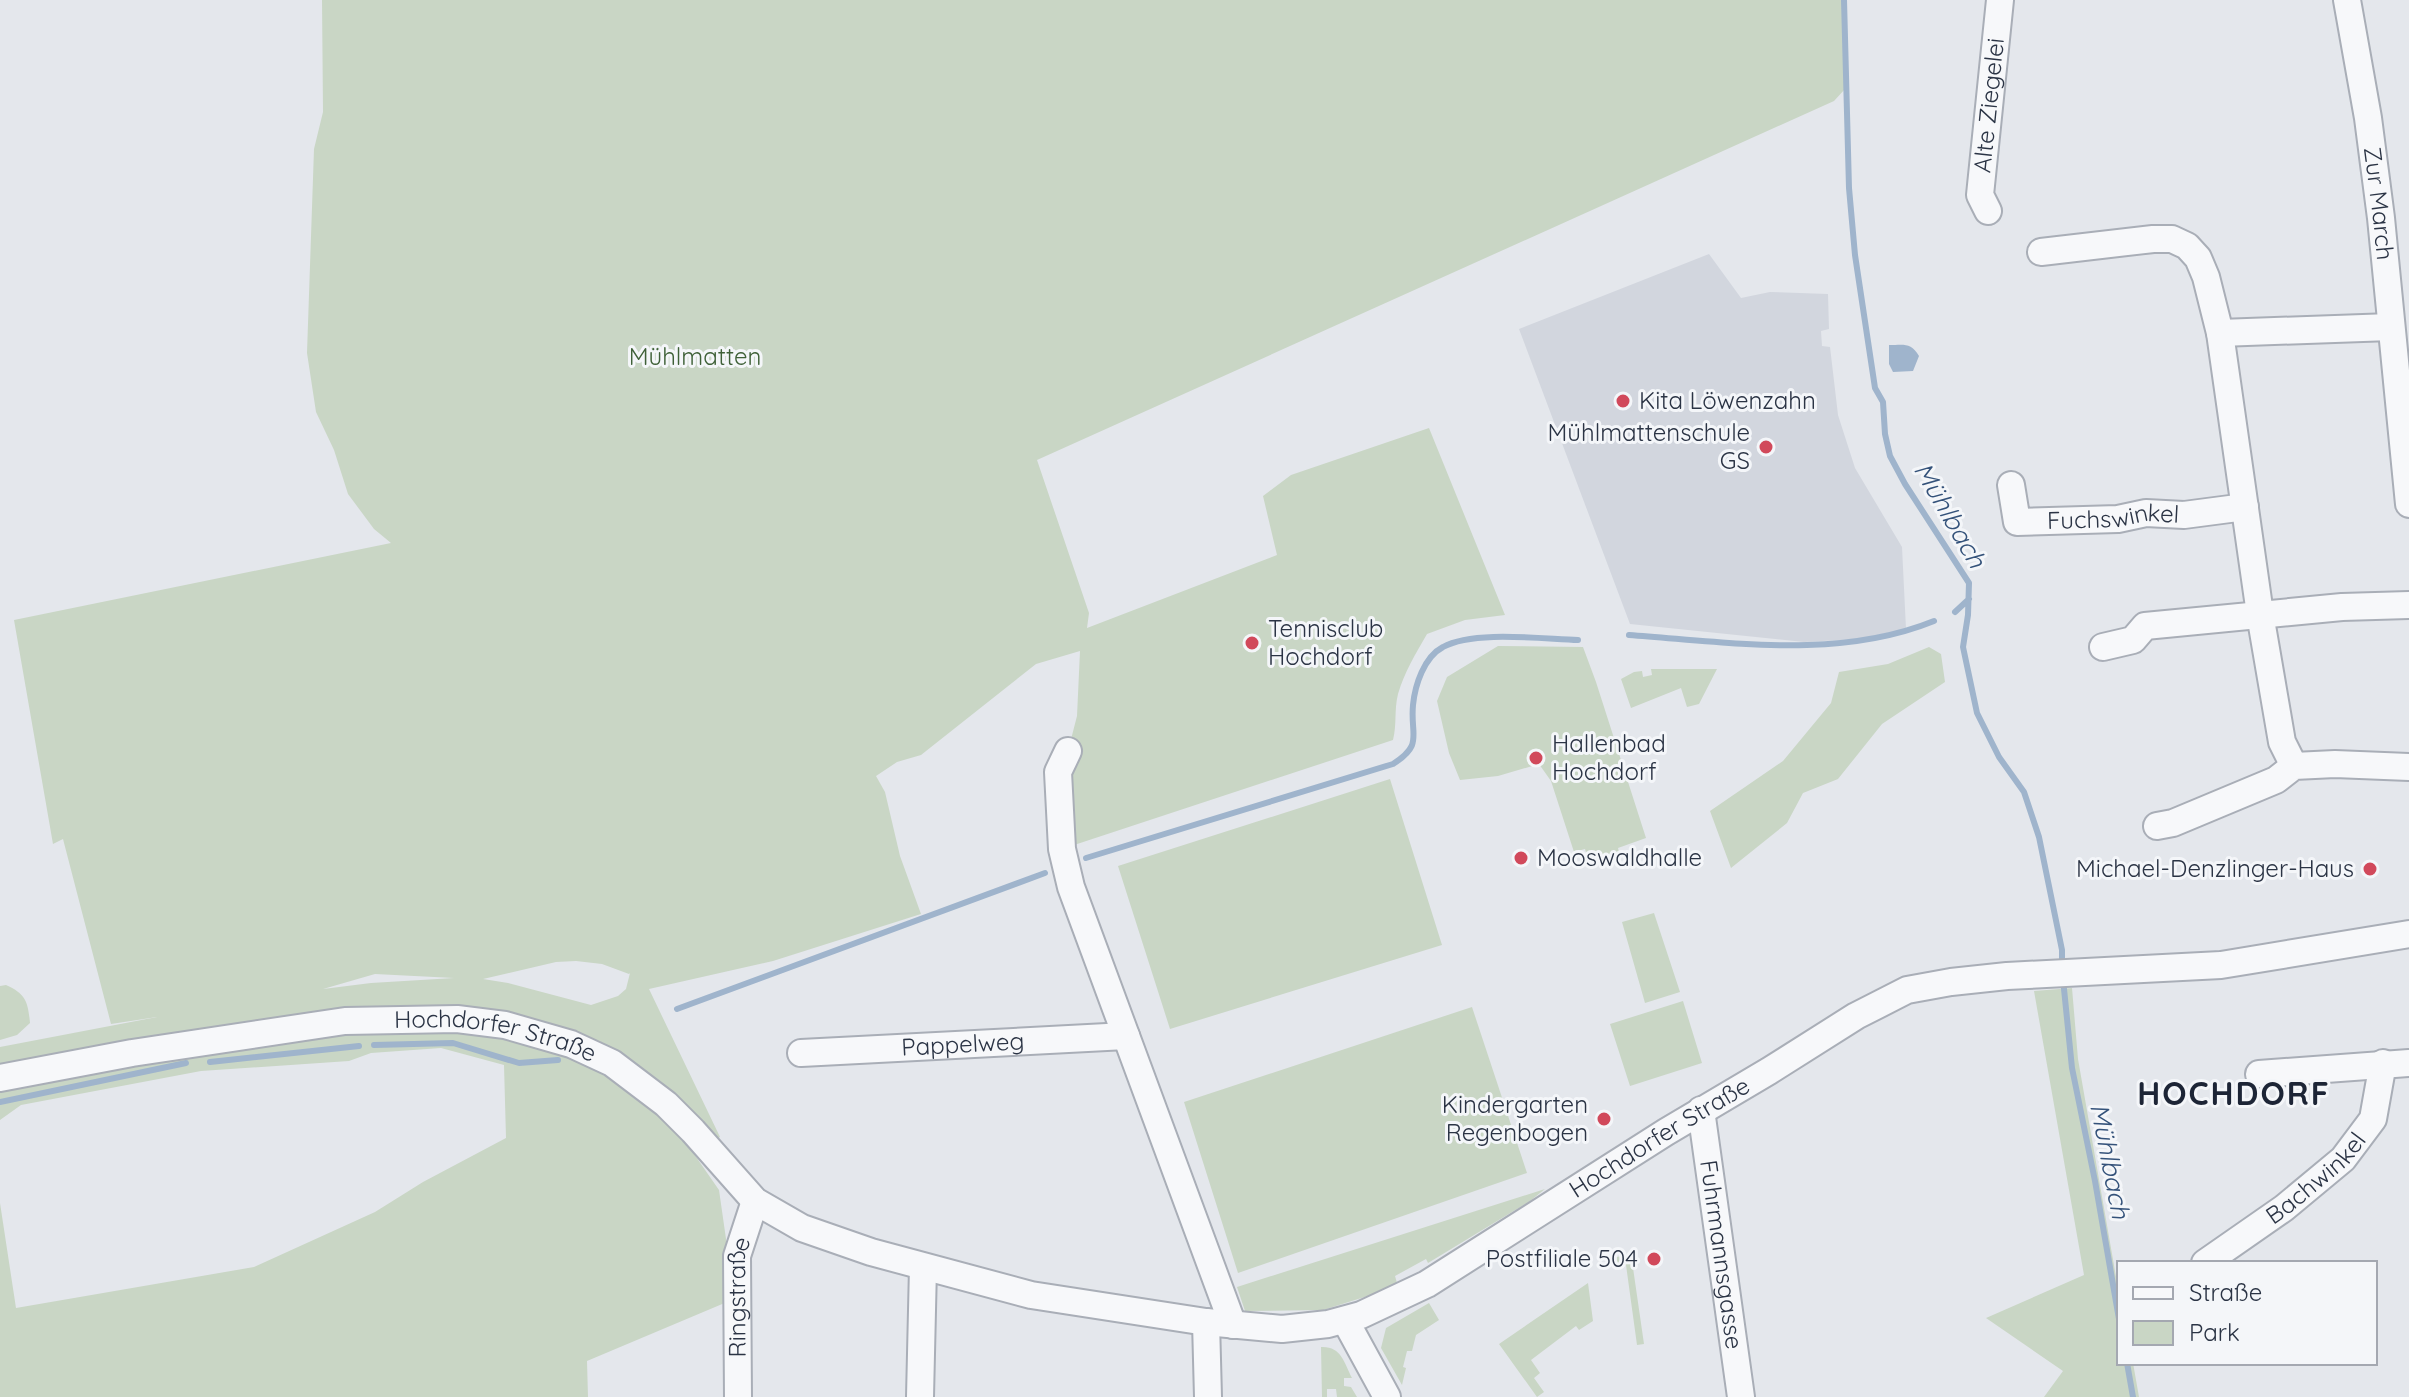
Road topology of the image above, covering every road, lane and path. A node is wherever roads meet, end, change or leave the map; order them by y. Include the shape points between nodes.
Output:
1 (2000, 0) edge
2 (2347, 0) edge
3 (1988, 211) dead end
4 (2041, 252) dead end
5 (2391, 327) junction
6 (2220, 333) junction
7 (2011, 485) dead end
8 (2409, 504) edge
9 (2245, 507) junction
10 (2409, 605) edge
11 (2260, 614) junction
12 (2103, 647) dead end
13 (1068, 751) dead end
14 (2294, 766) junction
15 (2409, 767) edge
16 (2157, 826) dead end
17 (2409, 934) edge
18 (1126, 1036) junction
19 (801, 1053) dead end
20 (2396, 1063) edge
21 (2259, 1074) dead end
22 (0, 1078) edge
23 (1701, 1110) junction
24 (755, 1201) junction
25 (2208, 1261) edge
26 (923, 1267) junction
27 (1345, 1320) junction
28 (1206, 1322) junction
29 (1233, 1325) junction
30 (738, 1397) edge
31 (920, 1397) edge
32 (1208, 1397) edge
33 (1387, 1397) edge
34 (1741, 1397) edge

1 - 3 street, Alte Ziegelei via 1980,195
2 - 5 street, Zur March via 2375,167
4 - 6 street via 2172,239 2198,258
5 - 6 street
5 - 8 street, Zur March
6 - 9 street
7 - 9 street, Fuchswinkel via 2017,522
9 - 11 street
10 - 11 street
11 - 12 street via 2145,626 2133,640
11 - 14 street via 2282,742
13 - 18 street via 1058,772 1062,849
14 - 15 street
14 - 16 street via 2276,780
17 - 23 street, Hochdorfer Straße via 2221,965 1979,979 1907,990
18 - 19 street, Pappelweg
18 - 29 street
20 - 21 street, Bachwinkel
20 - 25 street, Bachwinkel via 2373,1119 2343,1159
22 - 24 street, Hochdorfer Straße via 345,1021 457,1019 505,1025 571,1044 612,1063 666,1104
23 - 27 street, Hochdorfer Straße via 1427,1284
23 - 34 street, Fuhrmannsgasse
24 - 26 street, Hochdorfer Straße via 802,1228
24 - 30 street, Ringstraße via 737,1256
26 - 28 street, Hochdorfer Straße via 1031,1295
26 - 31 street
27 - 29 street, Hochdorfer Straße via 1282,1329
27 - 33 street
28 - 29 street, Hochdorfer Straße
28 - 32 street

